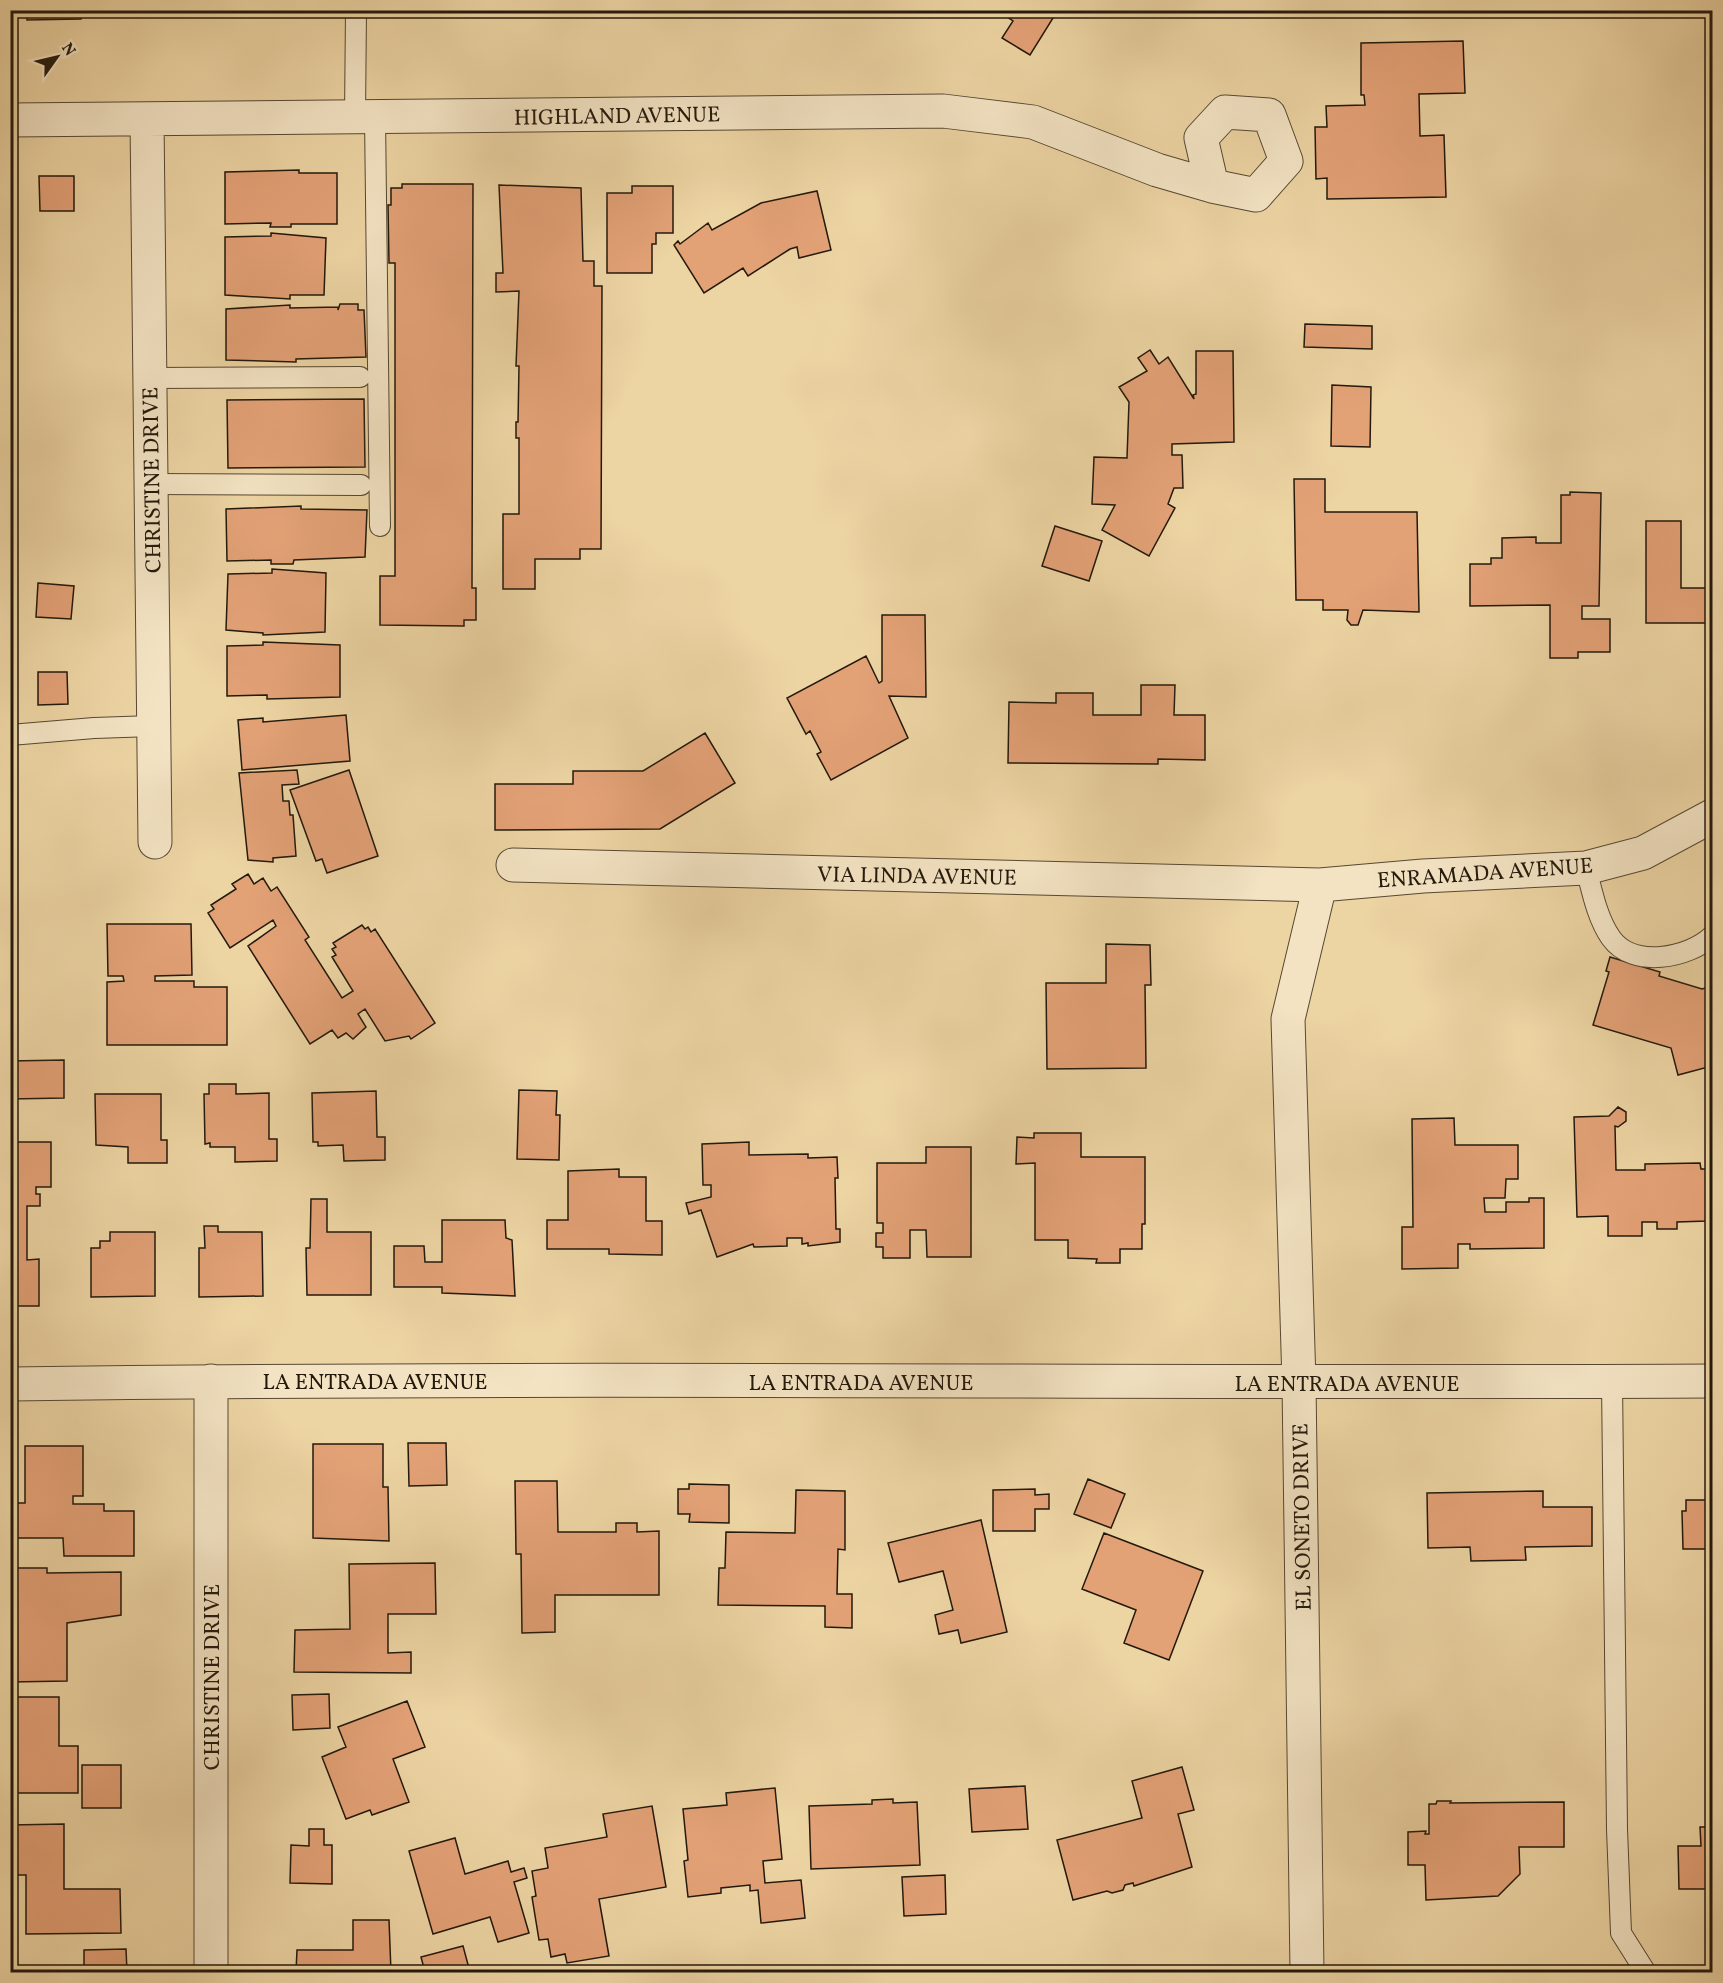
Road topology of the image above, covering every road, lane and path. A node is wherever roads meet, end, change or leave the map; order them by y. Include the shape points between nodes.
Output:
1 (356, 10) edge
2 (365, 117) junction
3 (147, 119) junction
4 (10, 120) edge
5 (1212, 186) dead end
6 (360, 377) dead end
7 (150, 378) junction
8 (151, 484) junction
9 (361, 485) dead end
10 (380, 526) dead end
11 (153, 726) junction
12 (10, 735) edge
13 (1713, 816) edge
14 (155, 842) dead end
15 (513, 865) dead end
16 (1586, 868) junction
17 (1320, 885) junction
18 (1713, 936) edge
19 (211, 1381) junction
20 (1713, 1381) edge
21 (1612, 1382) junction
22 (1299, 1383) junction
23 (10, 1384) edge
24 (1645, 1971) edge
25 (211, 1972) edge
26 (1307, 1972) edge

1 - 2 lane
2 - 3 street, HIGHLAND AVENUE
2 - 5 street, HIGHLAND AVENUE via 944,111 1033,122 1157,170
2 - 10 lane
3 - 4 street, HIGHLAND AVENUE
3 - 7 street, CHRISTINE DRIVE
6 - 7 lane
7 - 8 street, CHRISTINE DRIVE
8 - 9 lane
8 - 11 street, CHRISTINE DRIVE
11 - 12 lane
11 - 14 street, CHRISTINE DRIVE
13 - 16 street, ENRAMADA AVENUE via 1643,853
15 - 17 street, VIA LINDA AVENUE
16 - 17 street, ENRAMADA AVENUE
16 - 18 lane via 1602,921 1612,939 1628,951 1651,957 1673,956 1702,946
17 - 22 street, EL SONETO DRIVE via 1288,1019
19 - 22 street, LA ENTRADA AVENUE
19 - 23 street, LA ENTRADA AVENUE
19 - 25 street, CHRISTINE DRIVE
20 - 21 street, LA ENTRADA AVENUE
21 - 22 street, LA ENTRADA AVENUE
21 - 24 lane via 1621,1933
22 - 26 street, EL SONETO DRIVE

